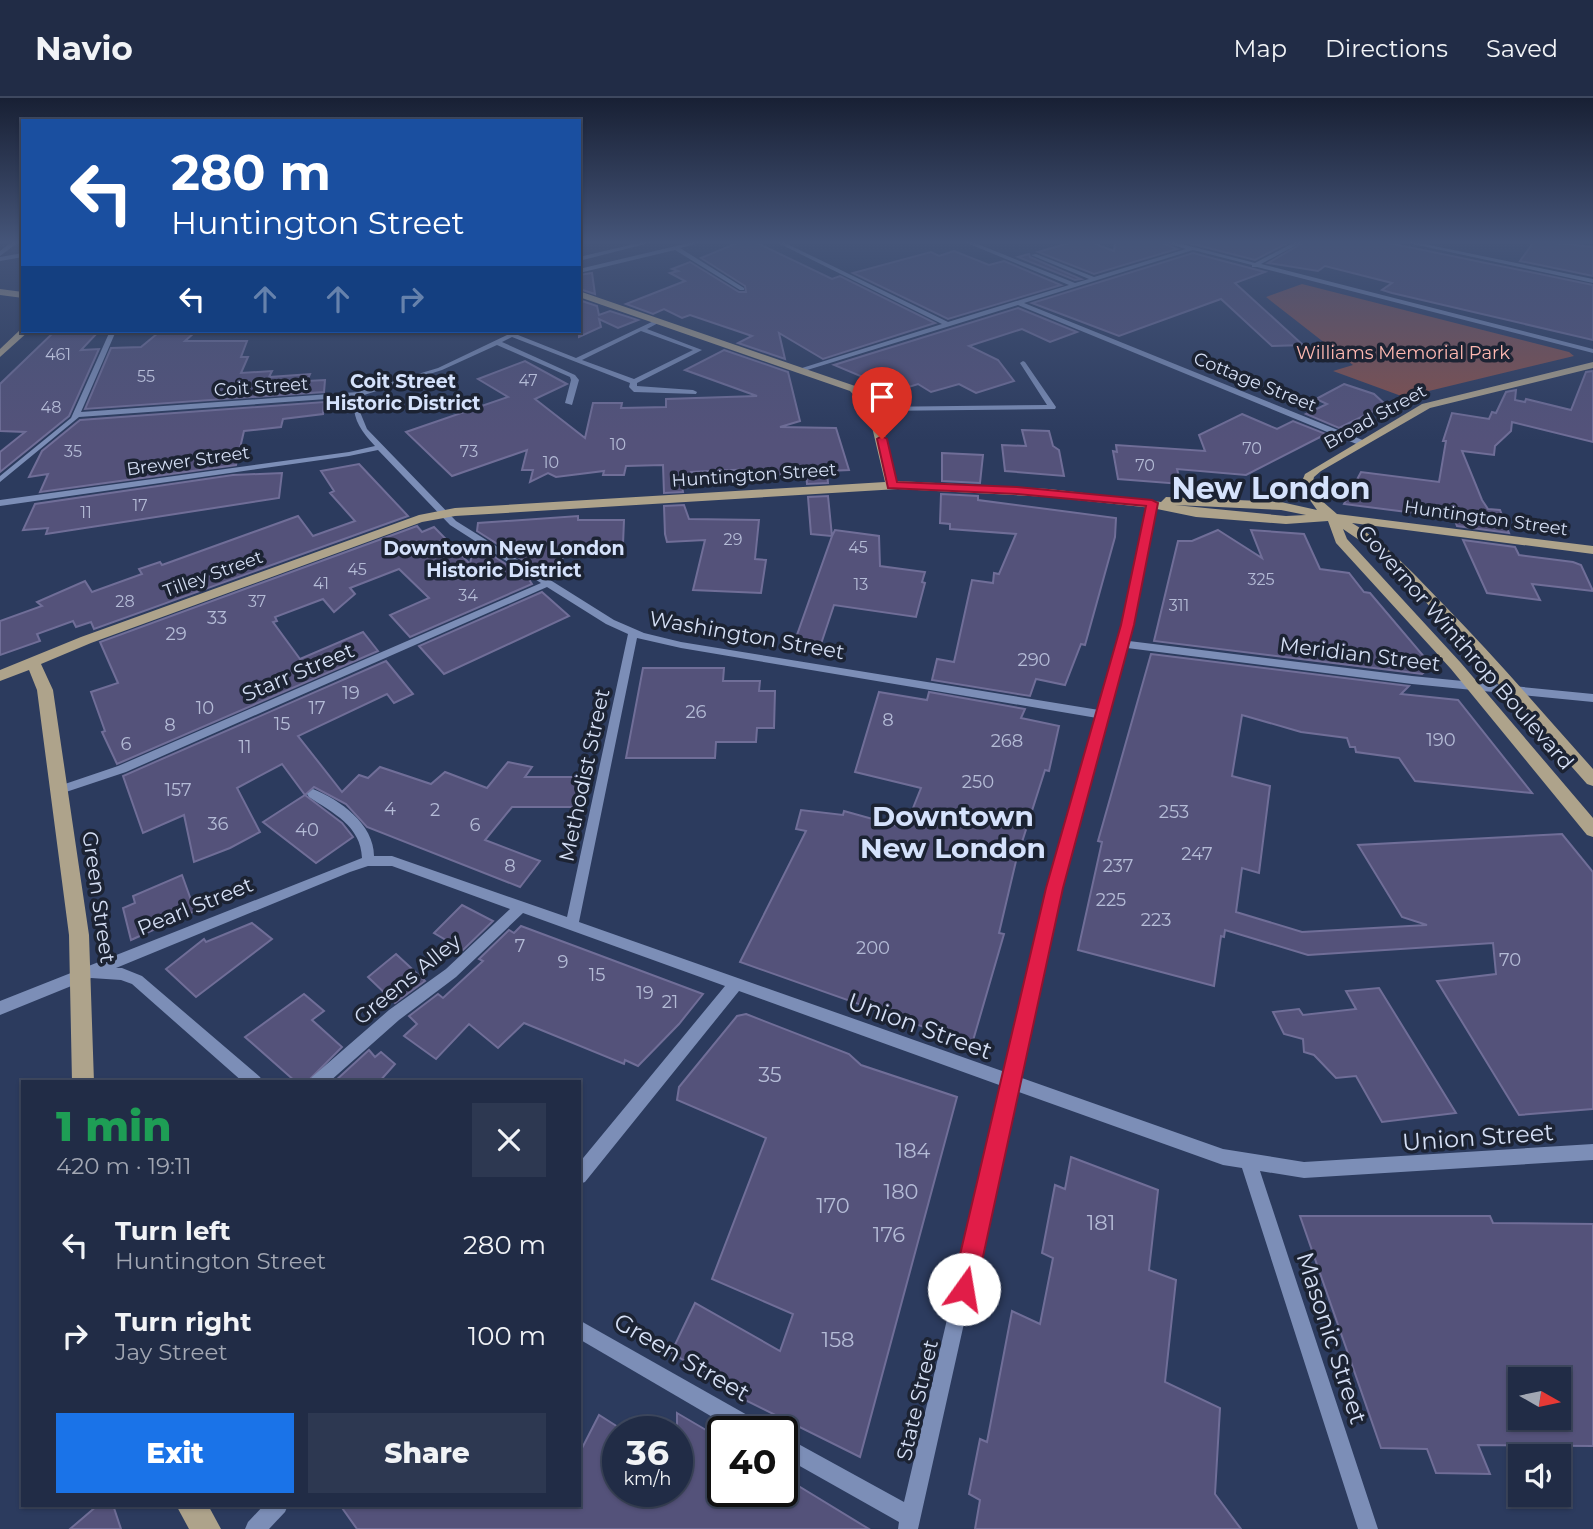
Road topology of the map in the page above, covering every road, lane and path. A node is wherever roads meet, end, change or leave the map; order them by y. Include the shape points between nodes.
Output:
1 (619, 308) edge
2 (914, 308) edge
3 (1004, 308) edge
4 (1031, 308) edge
5 (1421, 308) edge
6 (658, 321) junction
7 (949, 325) junction
8 (642, 329) junction
9 (22, 333) edge
10 (112, 333) edge
11 (508, 333) edge
12 (516, 333) edge
13 (692, 333) junction
14 (512, 335) junction
15 (674, 341) junction
16 (499, 343) junction
17 (1593, 351) edge
18 (0, 354) edge
19 (576, 359) junction
20 (1023, 363) dead end
21 (1593, 365) edge
22 (804, 369) junction
23 (634, 382) junction
24 (693, 392) dead end
25 (358, 394) junction
26 (569, 403) dead end
27 (873, 409) junction
28 (76, 415) junction
29 (1362, 443) junction
30 (380, 447) junction
31 (0, 480) edge
32 (892, 485) junction
33 (0, 503) edge
34 (1152, 503) junction
35 (442, 514) junction
36 (1333, 517) junction
37 (1593, 550) edge
38 (548, 583) junction
39 (633, 633) junction
40 (1123, 643) junction
41 (33, 662) junction
42 (0, 676) edge
43 (1474, 687) junction
44 (1513, 691) junction
45 (1593, 698) edge
46 (1103, 715) junction
47 (1593, 780) edge
48 (60, 790) junction
49 (313, 794) dead end
50 (1593, 830) edge
51 (369, 861) junction
52 (521, 907) junction
53 (572, 925) junction
54 (81, 975) junction
55 (736, 984) junction
56 (0, 1008) edge
57 (83, 1080) edge
58 (253, 1080) edge
59 (319, 1080) edge
60 (1010, 1083) junction
61 (1593, 1152) edge
62 (1249, 1163) junction
63 (581, 1174) edge
64 (581, 1330) edge
65 (730, 1416) edge
66 (798, 1455) edge
67 (192, 1507) edge
68 (276, 1507) edge
69 (909, 1523) edge
70 (206, 1529) edge
71 (255, 1529) edge
72 (1368, 1529) edge

1 - 6 main road
2 - 7 street
3 - 7 street
4 - 29 street, Cottage Street
5 - 17 street
6 - 8 street
6 - 13 main road
7 - 22 street
8 - 15 street
8 - 19 street
9 - 18 main road
10 - 28 street
11 - 14 street
12 - 14 street, Coit Street
13 - 15 street
13 - 22 main road
14 - 16 street, Coit Street
14 - 19 street
15 - 23 street via 699,350
16 - 25 street, Coit Street via 417,377
16 - 26 street via 573,376
19 - 23 street
20 - 27 street via 1052,407
21 - 29 main road, Broad Street via 1437,401
22 - 27 main road via 854,389
23 - 24 street via 637,390
25 - 28 street, Coit Street
25 - 30 street, Washington Street via 359,421
27 - 32 main road
28 - 31 street
29 - 36 main road, Broad Street via 1317,469 1307,481 1312,497
30 - 33 street, Brewer Street
30 - 35 street, Washington Street
32 - 34 main road, Huntington Street
32 - 35 main road, Huntington Street
34 - 36 main road, Huntington Street via 1206,514 1299,521
34 - 40 street, State Street
35 - 38 street, Washington Street
35 - 41 main road, Tilley Street
36 - 37 main road, Huntington Street
36 - 43 main road, Governor Winthrop Boulevard via 1341,540
36 - 44 main road, Governor Winthrop Boulevard via 1374,545
38 - 39 street, Washington Street
38 - 48 street, Starr Street via 122,769
39 - 46 street, Washington Street
39 - 53 street, Methodist Street
40 - 43 street, Meridian Street
40 - 46 street, State Street
41 - 42 main road, Tilley Street
41 - 48 main road, Green Street via 44,682
43 - 44 street, Meridian Street
43 - 50 main road, Governor Winthrop Boulevard
44 - 45 street, Meridian Street
44 - 47 main road, Governor Winthrop Boulevard
46 - 60 street, State Street via 1060,866
48 - 54 main road, Green Street
49 - 51 street via 364,832
51 - 52 street, Union Street via 404,864
51 - 54 street, Pearl Street
52 - 53 street, Union Street
52 - 59 street, Greens Alley via 461,964 394,1014
53 - 55 street, Union Street
54 - 56 street, Pearl Street
54 - 57 main road
54 - 58 street, Green Street via 109,973 137,980
55 - 60 street, Union Street
55 - 63 street
60 - 62 street, Union Street via 1186,1146
60 - 69 street, State Street
61 - 62 street, Union Street via 1347,1170
62 - 72 street, Masonic Street
64 - 65 street, Green Street
66 - 69 street
67 - 70 main road
68 - 71 street

